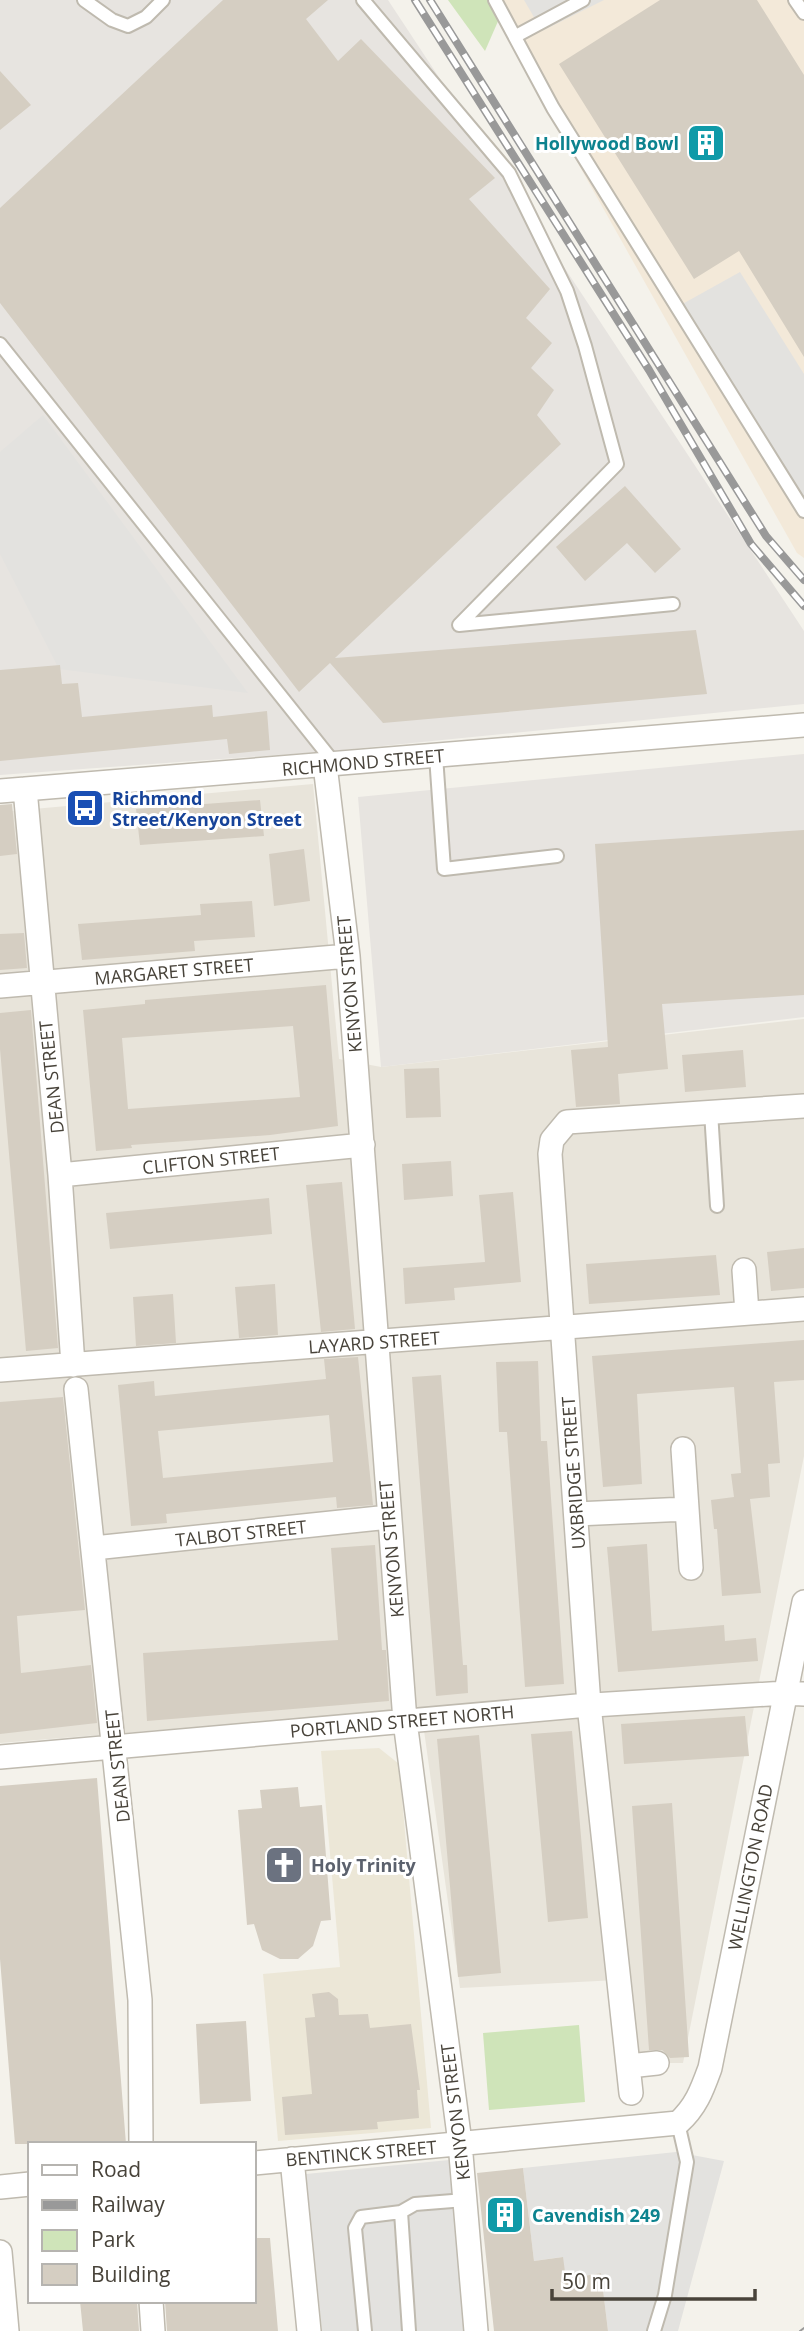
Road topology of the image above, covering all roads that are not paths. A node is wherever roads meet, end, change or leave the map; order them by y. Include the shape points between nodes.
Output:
1 (84, 0) edge
2 (163, 0) edge
3 (363, 0) edge
4 (495, 0) edge
5 (583, 0) edge
6 (795, 0) edge
7 (804, 13) edge
8 (516, 36) junction
9 (0, 344) edge
10 (804, 511) edge
11 (673, 604) dead end
12 (804, 725) edge
13 (436, 756) junction
14 (330, 764) junction
15 (25, 789) junction
16 (0, 791) edge
17 (558, 856) dead end
18 (348, 956) junction
19 (41, 982) junction
20 (0, 986) edge
21 (804, 1106) edge
22 (711, 1112) junction
23 (363, 1145) junction
24 (60, 1175) junction
25 (717, 1206) dead end
26 (744, 1270) dead end
27 (804, 1309) edge
28 (747, 1313) junction
29 (562, 1327) junction
30 (375, 1342) junction
31 (73, 1365) junction
32 (0, 1370) edge
33 (76, 1389) dead end
34 (683, 1449) dead end
35 (687, 1509) junction
36 (576, 1514) junction
37 (389, 1517) junction
38 (94, 1548) junction
39 (691, 1568) dead end
40 (804, 1602) edge
41 (794, 1694) edge
42 (589, 1705) junction
43 (405, 1721) junction
44 (116, 1745) junction
45 (0, 1757) edge
46 (657, 2063) dead end
47 (629, 2066) junction
48 (631, 2093) dead end
49 (678, 2123) junction
50 (141, 2142) edge
51 (460, 2143) junction
52 (292, 2159) junction
53 (256, 2163) edge
54 (28, 2184) edge
55 (0, 2187) edge
56 (465, 2200) junction
57 (401, 2212) junction
58 (0, 2252) edge
59 (151, 2303) edge
60 (7, 2331) edge
61 (153, 2331) edge
62 (309, 2331) edge
63 (365, 2331) edge
64 (409, 2331) edge
65 (476, 2331) edge
66 (654, 2331) edge

1 - 2 lane via 128,26 146,18
3 - 11 lane via 509,173 567,291 617,464 459,625
4 - 8 lane
5 - 8 lane
6 - 7 lane
8 - 10 lane via 552,108
9 - 14 lane
12 - 13 street, RICHMOND STREET
13 - 14 street, RICHMOND STREET
13 - 17 lane via 444,869
14 - 15 street, RICHMOND STREET
14 - 18 street, KENYON STREET
15 - 16 street, RICHMOND STREET
15 - 19 street, DEAN STREET
18 - 19 street, MARGARET STREET
18 - 23 street, KENYON STREET
19 - 20 street, MARGARET STREET
19 - 24 street, DEAN STREET
21 - 22 street, UXBRIDGE STREET
22 - 25 lane
22 - 29 street, UXBRIDGE STREET via 567,1122 558,1130 550,1154
23 - 24 street, CLIFTON STREET
23 - 30 street, KENYON STREET
24 - 31 street, DEAN STREET
26 - 28 street
27 - 28 street, LAYARD STREET
28 - 29 street, LAYARD STREET
29 - 30 street, LAYARD STREET
29 - 36 street, UXBRIDGE STREET
30 - 31 street, LAYARD STREET
30 - 37 street, KENYON STREET
31 - 32 street, LAYARD STREET
33 - 38 street, DEAN STREET
34 - 35 street
35 - 36 street
35 - 39 street
36 - 42 street, UXBRIDGE STREET
37 - 38 street, TALBOT STREET
37 - 43 street, KENYON STREET
38 - 44 street, DEAN STREET
40 - 41 street, WELLINGTON ROAD
41 - 42 street, PORTLAND STREET NORTH
41 - 49 street, WELLINGTON ROAD via 710,2068 700,2096
42 - 43 street, PORTLAND STREET NORTH
42 - 47 street, UXBRIDGE STREET
43 - 44 street, PORTLAND STREET NORTH
43 - 51 street, KENYON STREET
44 - 45 street, PORTLAND STREET NORTH
44 - 50 street, DEAN STREET via 140,2000
46 - 47 street
47 - 48 street, UXBRIDGE STREET
49 - 51 street, BENTINCK STREET
49 - 66 lane via 687,2162 665,2295
51 - 52 street, BENTINCK STREET
51 - 56 street, KENYON STREET
52 - 53 street, BENTINCK STREET
52 - 62 street
54 - 55 street
56 - 57 lane via 415,2204
56 - 65 street, KENYON STREET
57 - 63 lane via 360,2217 355,2228
57 - 64 lane
58 - 60 street
59 - 61 street

